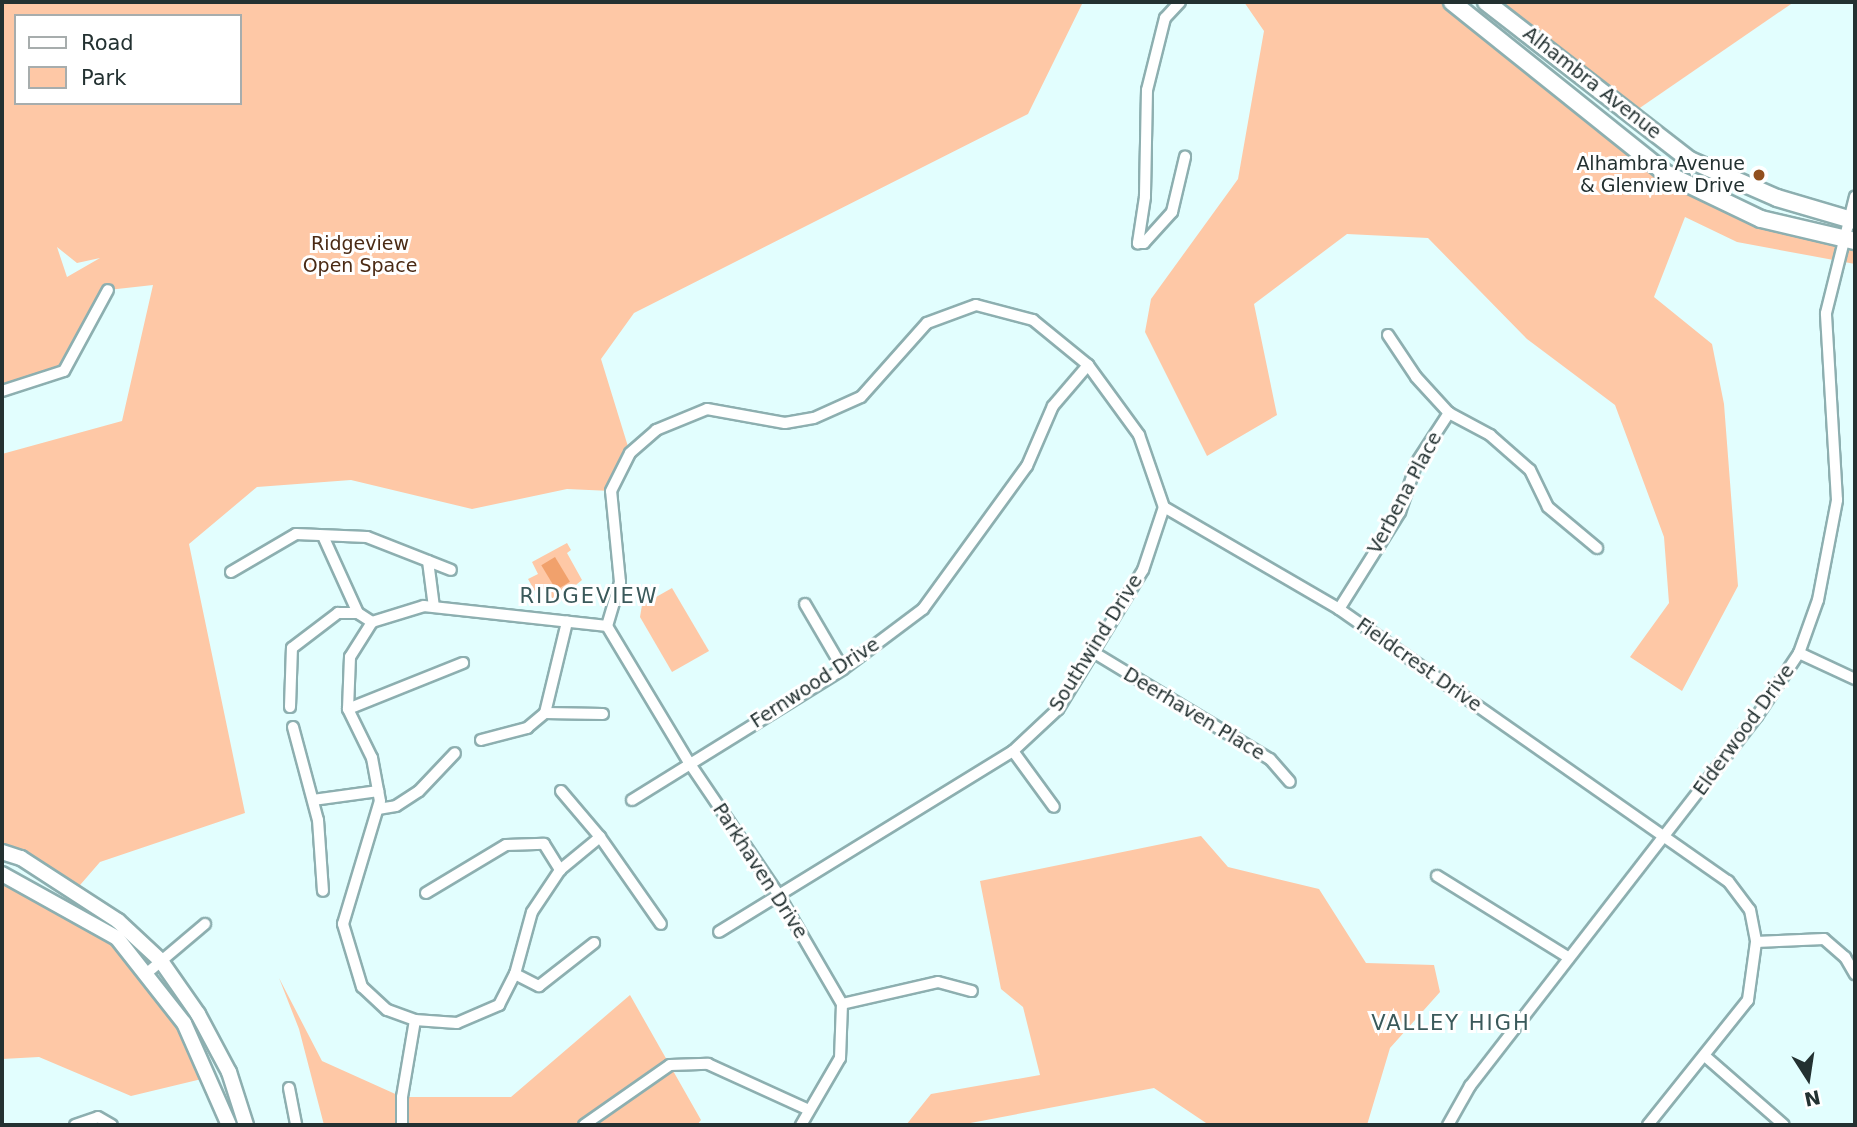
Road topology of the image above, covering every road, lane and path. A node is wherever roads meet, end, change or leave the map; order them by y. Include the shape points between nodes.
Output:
1 (1180, 2) edge
2 (1452, 2) edge
3 (1486, 2) edge
4 (1185, 157) dead end
5 (1855, 197) edge
6 (1851, 220) edge
7 (1849, 241) edge
8 (108, 290) dead end
9 (1388, 335) dead end
10 (1088, 365) junction
11 (2, 391) edge
12 (1449, 413) junction
13 (1164, 507) junction
14 (323, 536) junction
15 (1597, 548) dead end
16 (428, 561) junction
17 (451, 570) dead end
18 (231, 572) dead end
19 (805, 604) dead end
20 (434, 607) junction
21 (1339, 610) junction
22 (358, 613) junction
23 (372, 622) junction
24 (567, 622) junction
25 (607, 626) junction
26 (1093, 652) junction
27 (1799, 653) junction
28 (463, 663) dead end
29 (843, 669) junction
30 (1855, 679) edge
31 (290, 707) dead end
32 (348, 709) junction
33 (545, 713) junction
34 (603, 714) dead end
35 (293, 727) dead end
36 (481, 740) dead end
37 (1013, 751) junction
38 (454, 753) dead end
39 (688, 761) junction
40 (1290, 782) dead end
41 (378, 791) junction
42 (561, 792) dead end
43 (313, 800) junction
44 (632, 800) dead end
45 (1054, 807) dead end
46 (378, 809) junction
47 (1667, 835) junction
48 (600, 837) junction
49 (2, 852) edge
50 (559, 870) junction
51 (2, 874) edge
52 (1437, 876) dead end
53 (323, 891) dead end
54 (426, 893) dead end
55 (778, 894) junction
56 (205, 924) dead end
57 (661, 924) dead end
58 (719, 932) dead end
59 (1756, 942) junction
60 (594, 943) dead end
61 (1569, 958) junction
62 (161, 961) junction
63 (147, 973) junction
64 (515, 974) junction
65 (1855, 974) edge
66 (972, 990) dead end
67 (842, 1004) junction
68 (415, 1020) junction
69 (1706, 1057) junction
70 (289, 1088) dead end
71 (809, 1110) junction
72 (75, 1125) edge
73 (113, 1125) edge
74 (229, 1125) edge
75 (247, 1125) edge
76 (296, 1125) edge
77 (402, 1125) edge
78 (584, 1125) edge
79 (801, 1125) edge
80 (1448, 1125) edge
81 (1648, 1125) edge
82 (1784, 1125) edge

1 - 4 street via 1165,18 1147,90 1145,197 1138,243 1172,212
2 - 7 main road, Alhambra Avenue via 1667,174 1761,219
3 - 6 main road, Alhambra Avenue via 1690,160 1777,198
5 - 6 street, Elderwood Drive
6 - 7 street, Elderwood Drive
7 - 27 street, Elderwood Drive via 1826,313 1837,500 1818,600
8 - 11 street via 64,370
9 - 12 street via 1416,377
10 - 13 street via 1139,435
10 - 25 street via 1033,320 976,305 927,324 861,397 814,418 785,423 707,409 656,430 630,453 611,491 620,582
10 - 29 street, Fernwood Drive via 1053,406 1027,466 923,610
12 - 15 street via 1490,435 1530,470 1548,508
12 - 21 street, Verbena Place via 1417,462 1400,512
13 - 21 street, Fieldcrest Drive
13 - 26 street, Southwind Drive via 1143,570
14 - 16 street via 366,537
14 - 18 street via 296,534
14 - 22 street
16 - 17 street
16 - 20 street
19 - 29 street
20 - 23 street
20 - 24 street
21 - 47 street, Fieldcrest Drive
22 - 23 street
22 - 31 street via 338,613 292,649
23 - 32 street via 350,657
24 - 25 street
24 - 33 street
25 - 39 street, Parkhaven Drive
26 - 37 street, Southwind Drive via 1058,709
26 - 40 street, Deerhaven Place via 1270,759
27 - 30 street
27 - 47 street, Elderwood Drive
28 - 32 street
29 - 39 street, Fernwood Drive
32 - 41 street via 372,758
33 - 34 street
33 - 36 street via 527,728
35 - 43 street
37 - 45 street
37 - 55 street, Southwind Drive
38 - 46 street via 419,791 396,806
39 - 44 street, Fernwood Drive
39 - 55 street, Parkhaven Drive
41 - 43 street
41 - 46 street
42 - 48 street
43 - 53 street
46 - 68 street via 344,923 362,987 387,1010
47 - 59 street, Fieldcrest Drive via 1728,881 1750,910
47 - 61 street, Elderwood Drive
48 - 50 street
48 - 57 street
49 - 62 street via 21,858 118,920
50 - 54 street via 544,844 506,845
50 - 64 street via 532,912
51 - 63 street via 117,938
52 - 61 street
55 - 58 street, Southwind Drive
55 - 67 street, Parkhaven Drive
56 - 62 street
59 - 65 street via 1824,939 1845,957
59 - 69 street via 1748,1000
60 - 64 street via 539,986
61 - 80 street, Elderwood Drive via 1470,1086
62 - 63 street
62 - 75 street via 198,1014 229,1072
63 - 74 street via 184,1023
64 - 68 street via 499,1005 457,1023
66 - 67 street via 939,982
67 - 71 street via 840,1058
68 - 77 street
69 - 81 street
69 - 82 street
70 - 76 street
71 - 78 street via 708,1064 670,1065
71 - 79 street
72 - 73 street via 98,1117

